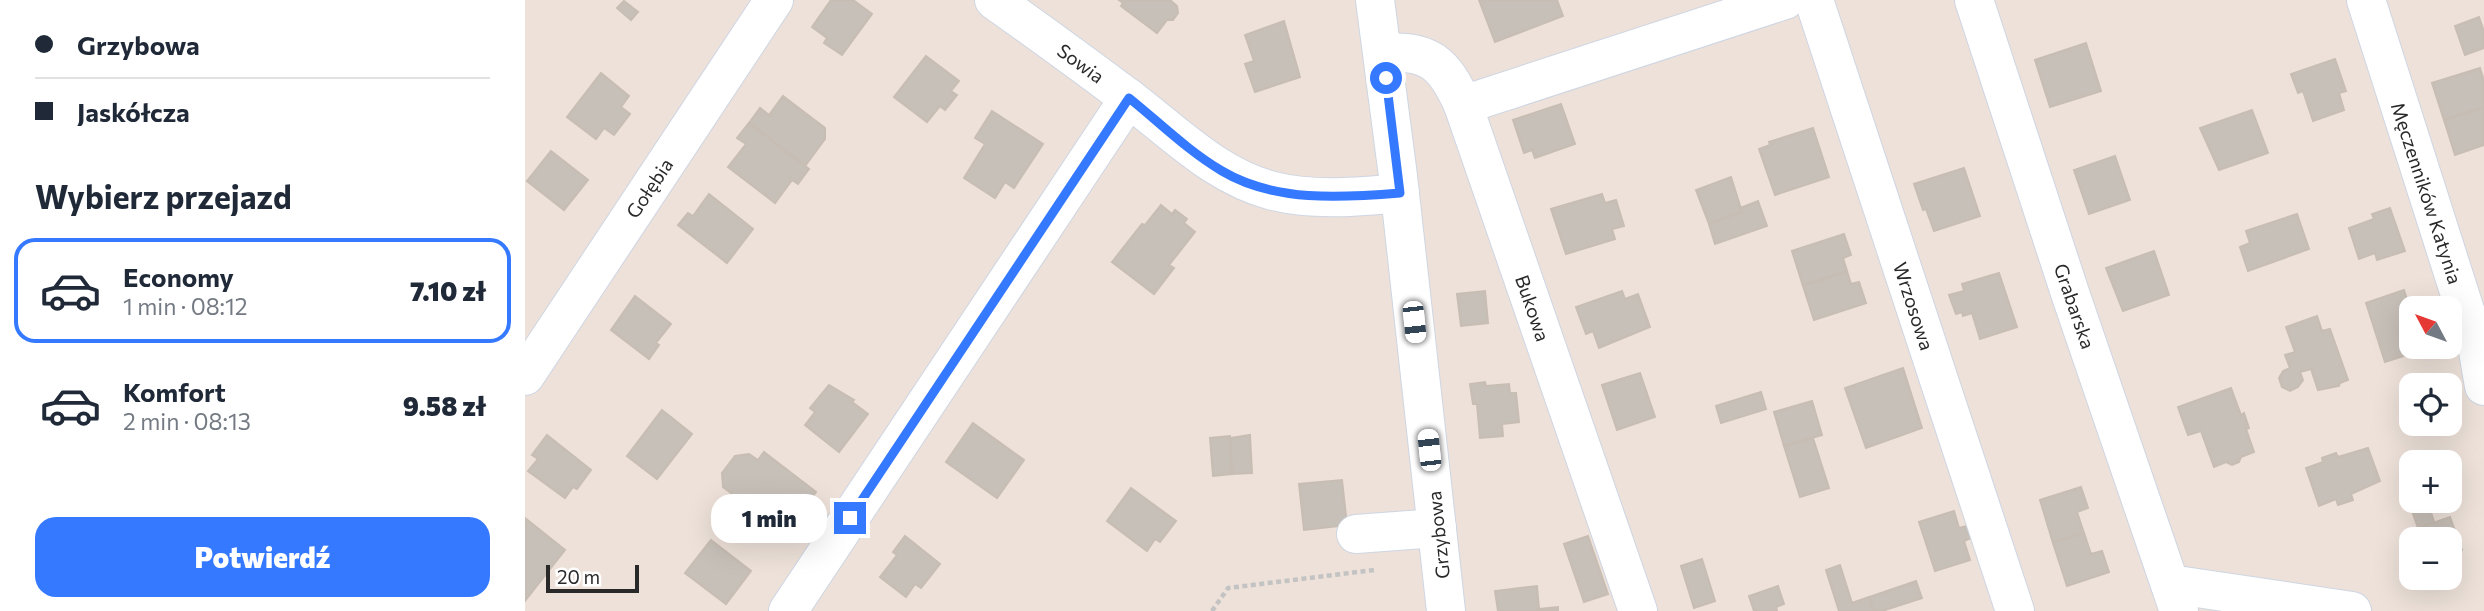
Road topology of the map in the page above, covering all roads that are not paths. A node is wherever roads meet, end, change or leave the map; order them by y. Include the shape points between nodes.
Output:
1 (774, 0) edge
2 (994, 0) edge
3 (1375, 0) edge
4 (1785, 0) edge
5 (1814, 0) edge
6 (1974, 0) edge
7 (2366, 0) edge
8 (1383, 53) junction
9 (1129, 98) junction
10 (1463, 105) junction
11 (1400, 193) junction
12 (525, 376) edge
13 (2484, 387) edge
14 (1424, 529) junction
15 (1356, 534) dead end
16 (2175, 598) edge
17 (788, 611) edge
18 (1446, 611) edge
19 (1638, 611) edge
20 (2015, 611) edge
21 (2352, 611) edge

1 - 12 street, Gołębia
2 - 9 street, Sowia
3 - 8 street, Grzybowa
4 - 10 street
5 - 20 street, Wrzosowa
6 - 16 street, Grabarska
7 - 13 street, Męczenników Katynia via 2478,351
8 - 10 street, Bukowa via 1406,51 1424,56 1453,82
8 - 11 street, Grzybowa
9 - 11 street, Sowia via 1199,155 1249,183 1275,192 1319,196
9 - 17 street
10 - 19 street, Bukowa
11 - 14 street, Grzybowa
14 - 15 street
14 - 18 street, Grzybowa
16 - 21 street

